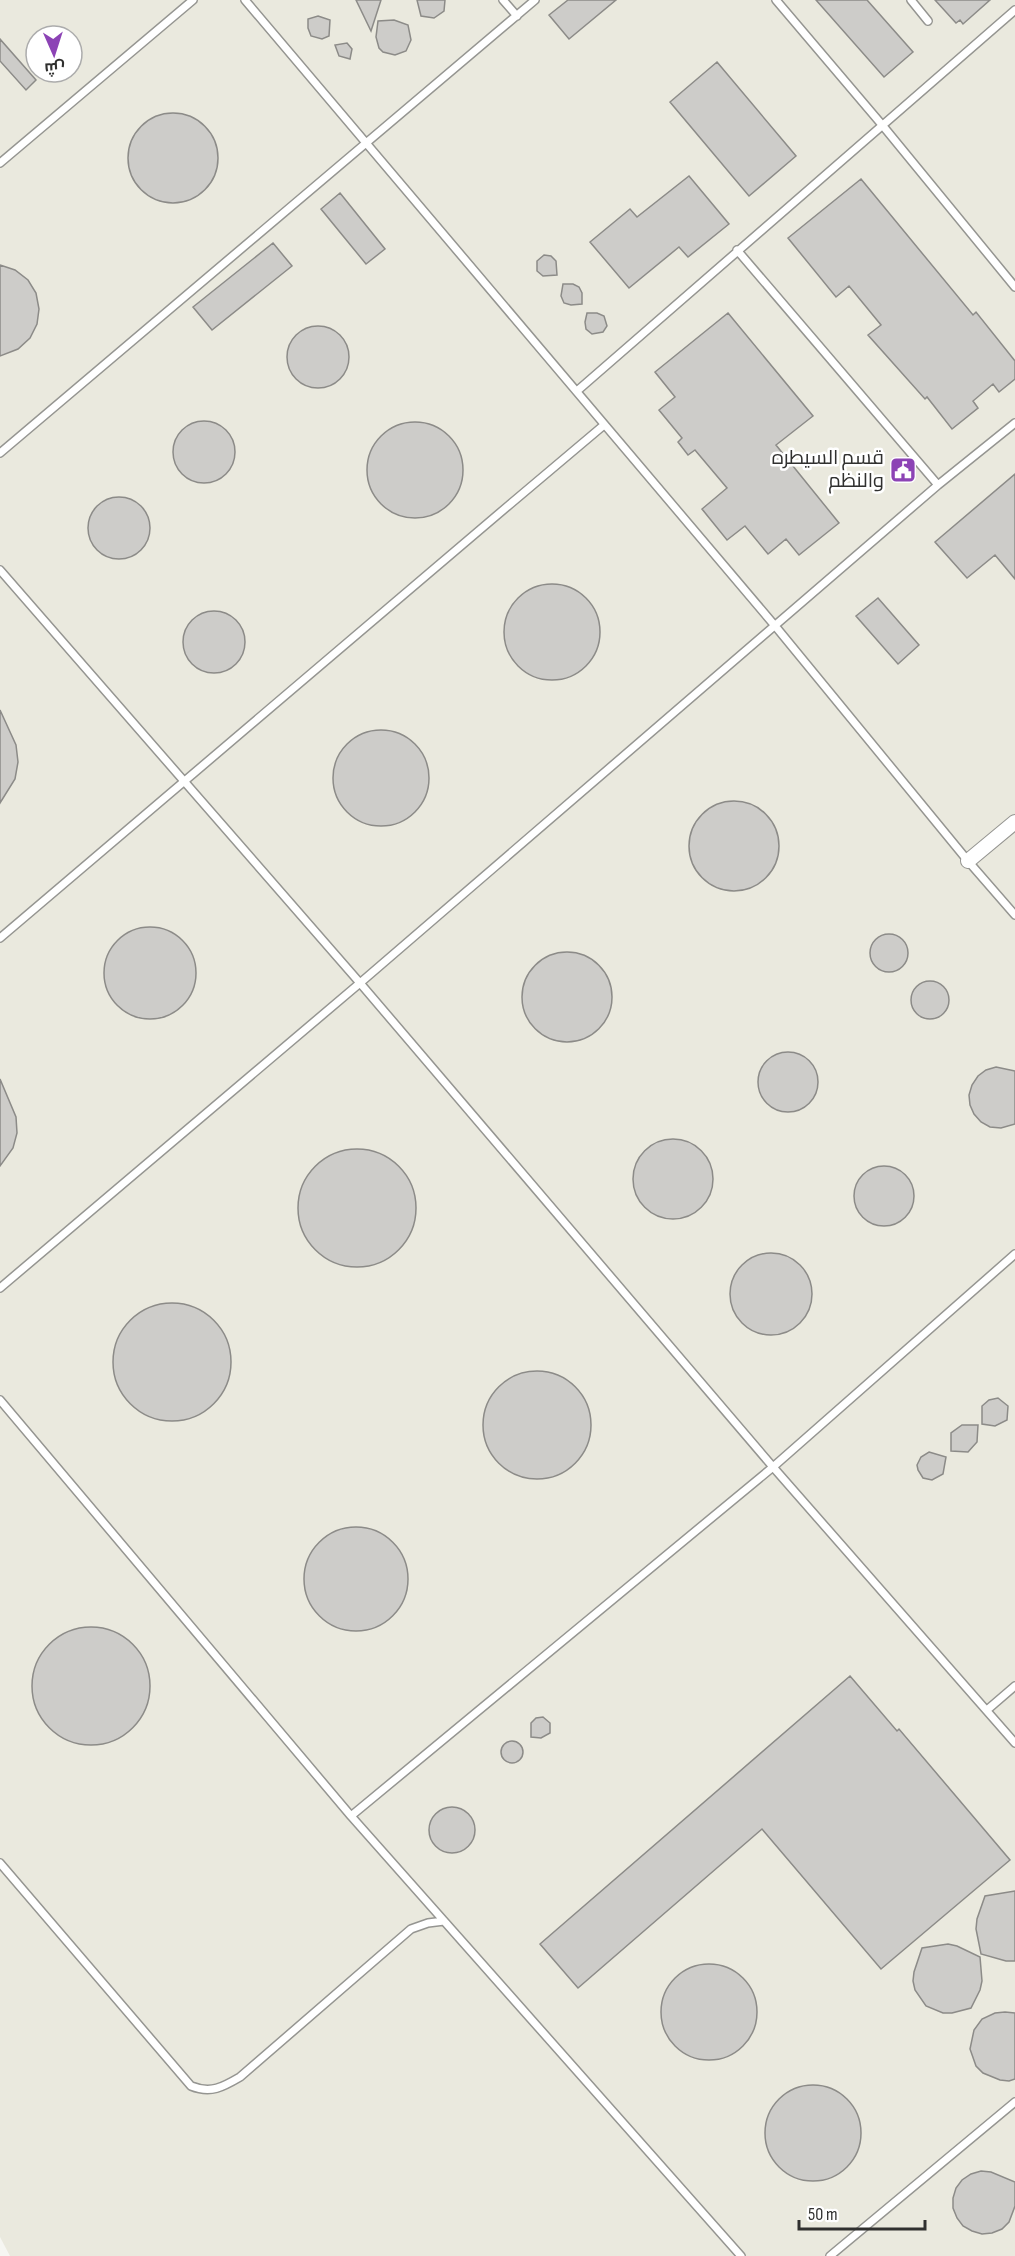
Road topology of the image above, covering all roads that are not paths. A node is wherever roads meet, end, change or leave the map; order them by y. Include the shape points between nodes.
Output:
1 (193, 0) edge
2 (245, 0) edge
3 (503, 0) edge
4 (535, 0) edge
5 (910, 0) edge
6 (779, 1) edge
7 (1015, 10) edge
8 (517, 16) junction
9 (928, 21) dead end
10 (883, 126) junction
11 (367, 142) junction
12 (0, 163) edge
13 (737, 250) junction
14 (1015, 287) edge
15 (577, 391) junction
16 (1015, 423) edge
17 (604, 425) junction
18 (0, 453) edge
19 (938, 485) junction
20 (0, 570) edge
21 (776, 627) junction
22 (184, 780) junction
23 (1015, 822) edge
24 (968, 861) junction
25 (1015, 915) edge
26 (0, 938) edge
27 (360, 983) junction
28 (1015, 1254) edge
29 (0, 1288) edge
30 (0, 1400) edge
31 (772, 1467) junction
32 (1015, 1686) edge
33 (987, 1710) junction
34 (1015, 1743) edge
35 (351, 1816) junction
36 (0, 1863) edge
37 (444, 1921) junction
38 (1015, 2102) edge
39 (741, 2256) edge
40 (830, 2256) edge

1 - 12 lane
2 - 11 lane
3 - 8 lane
4 - 8 lane
5 - 9 lane
6 - 10 lane
7 - 10 lane
8 - 11 lane
10 - 13 lane
10 - 14 lane
11 - 15 lane
11 - 18 lane
13 - 15 lane
13 - 19 lane
15 - 17 lane
16 - 19 lane
17 - 21 lane
17 - 22 lane
19 - 21 lane
20 - 22 lane
21 - 24 lane
21 - 27 lane
22 - 26 lane
22 - 27 lane
23 - 24 street
24 - 25 lane
27 - 29 lane
27 - 31 lane
28 - 31 lane
30 - 35 lane
31 - 33 lane
31 - 35 lane
32 - 33 lane
33 - 34 lane
35 - 37 lane
36 - 37 lane via 191,2086 202,2091 218,2090 240,2077 411,1929
37 - 39 lane
38 - 40 lane

